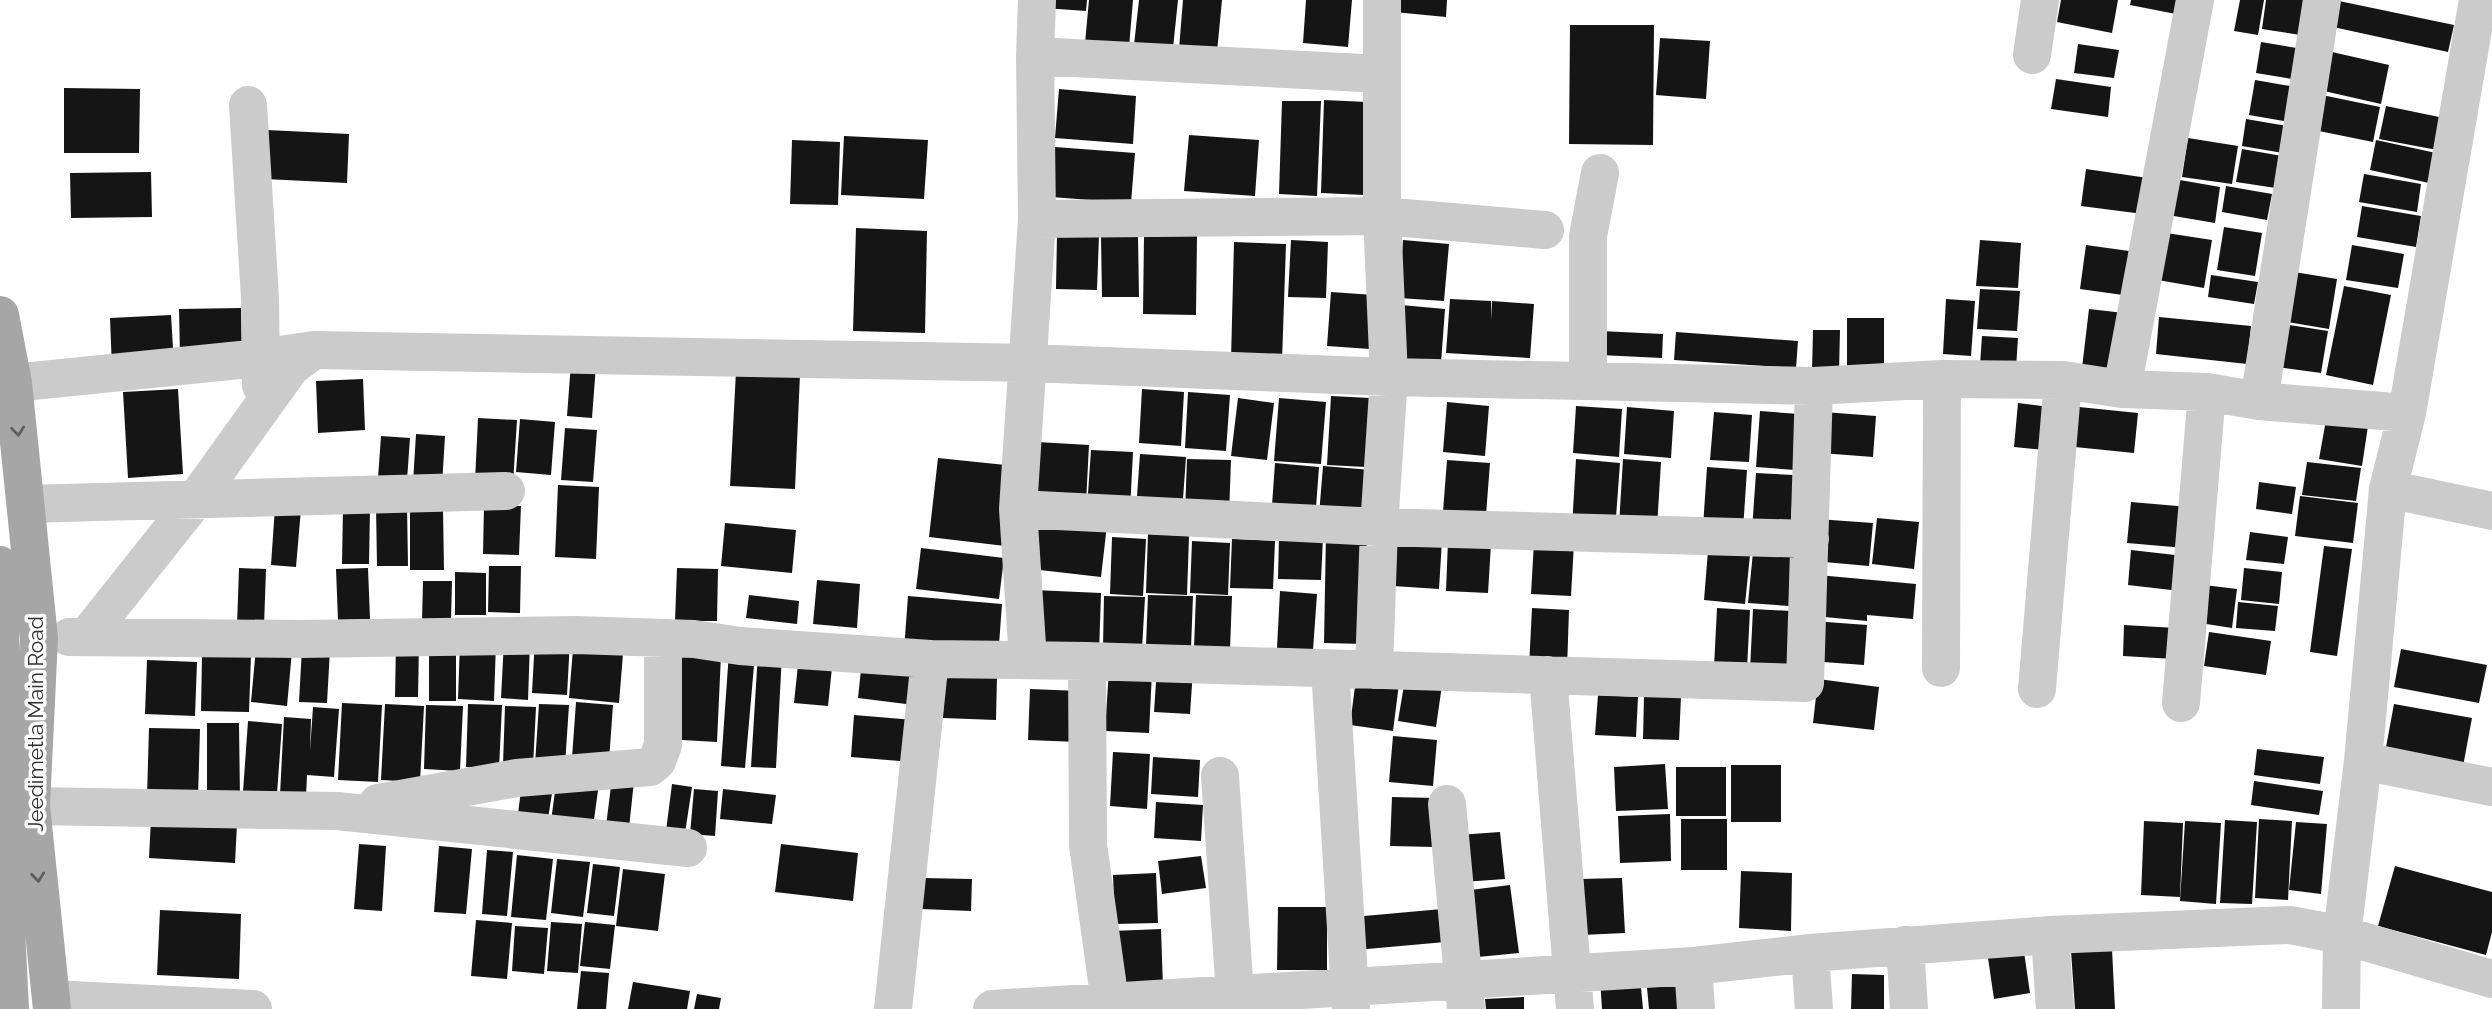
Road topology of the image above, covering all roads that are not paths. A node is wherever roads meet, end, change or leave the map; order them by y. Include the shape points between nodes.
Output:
1 (1037, 0) edge
2 (1382, 0) edge
3 (2040, 0) edge
4 (2195, 0) edge
5 (2322, 0) edge
6 (2478, 0) edge
7 (1035, 55) junction
8 (2032, 55) dead end
9 (1382, 74) junction
10 (2479, 79) edge
11 (248, 106) dead end
12 (1601, 173) dead end
13 (1382, 216) junction
14 (1037, 219) junction
15 (1545, 230) dead end
16 (0, 315) edge
17 (314, 350) junction
18 (259, 358) junction
19 (1029, 363) junction
20 (1388, 377) junction
21 (1941, 379) junction
22 (1588, 380) junction
23 (2063, 380) junction
24 (13, 383) junction
25 (1814, 386) junction
26 (2122, 389) junction
27 (2207, 392) junction
28 (2259, 401) junction
29 (262, 408) junction
30 (2407, 413) junction
31 (2388, 489) junction
32 (506, 491) dead end
33 (196, 499) junction
34 (26, 503) junction
35 (1018, 509) junction
36 (2492, 511) edge
37 (1379, 527) junction
38 (1810, 539) junction
39 (0, 565) edge
40 (87, 636) junction
41 (39, 638) junction
42 (663, 639) junction
43 (930, 659) junction
44 (1028, 660) junction
45 (1087, 662) junction
46 (1941, 668) dead end
47 (1334, 669) junction
48 (1374, 670) junction
49 (1548, 675) junction
50 (2038, 689) dead end
51 (2182, 703) dead end
52 (2363, 761) junction
53 (1220, 776) dead end
54 (2492, 787) edge
55 (1447, 804) dead end
56 (337, 811) junction
57 (11, 820) edge
58 (688, 848) dead end
59 (2050, 935) junction
60 (2342, 935) junction
61 (1905, 945) junction
62 (1810, 953) junction
63 (1693, 966) junction
64 (2492, 979) edge
65 (1574, 991) edge
66 (1464, 995) edge
67 (1350, 998) edge
68 (1235, 1002) edge
69 (51, 1004) edge
70 (1111, 1005) edge
71 (10, 1009) edge
72 (253, 1009) edge
73 (893, 1009) edge
74 (992, 1009) edge
75 (1696, 1009) edge
76 (1814, 1009) edge
77 (1909, 1009) edge
78 (2054, 1009) edge
79 (2341, 1009) edge

1 - 7 street
2 - 9 street
3 - 8 street
4 - 26 street
5 - 28 street
6 - 10 street
7 - 9 street
7 - 14 street
9 - 13 street
10 - 30 street
11 - 18 street via 260,298
12 - 22 street via 1588,236
13 - 14 street
13 - 15 street
13 - 20 street
14 - 19 street
16 - 24 main road, Jeedimetla Main Road
17 - 18 street
17 - 19 street
17 - 29 street via 291,368
18 - 24 street
18 - 29 street
19 - 20 street
19 - 35 street
20 - 22 street
20 - 37 street
21 - 23 street
21 - 25 street
21 - 46 street
22 - 25 street
23 - 26 street
23 - 50 street
24 -> 34 main road, Jeedimetla Main Road
25 - 38 street
26 - 27 street
27 - 28 street
27 - 51 street
28 - 30 street
29 - 33 street
30 - 31 street
31 - 36 street
31 - 52 street
32 - 33 street
33 - 34 street
33 - 40 street
34 - 41 main road, Jeedimetla Main Road
35 - 37 street
35 - 44 street
37 - 38 street
37 - 48 street
38 - 49 street via 1805,683
39 - 57 main road, Jeedimetla Main Road
40 - 41 street
40 - 42 street via 576,635
41 - 57 main road, Jeedimetla Main Road
42 - 43 street
42 - 56 street via 663,745 657,761 649,767 517,778
43 - 44 street
43 - 73 street
44 - 45 street
45 - 47 street
45 - 70 street via 1088,845
47 - 48 street
47 - 67 street via 1331,685
48 - 49 street
49 - 65 street
52 - 54 street
52 - 60 street
53 - 68 street
55 - 66 street
56 - 57 street
56 - 58 street
57 -> 69 main road, Jeedimetla Main Road
57 - 71 main road, Jeedimetla Main Road
59 - 60 street via 2290,925
59 - 61 street
59 - 78 street
60 - 64 street
60 - 79 street
61 - 62 street
61 - 77 street
62 - 63 street
62 - 76 street
63 - 65 street
63 - 75 street
65 - 66 street
66 - 67 street
67 - 68 street
68 - 70 street
69 - 72 street
70 - 74 street

